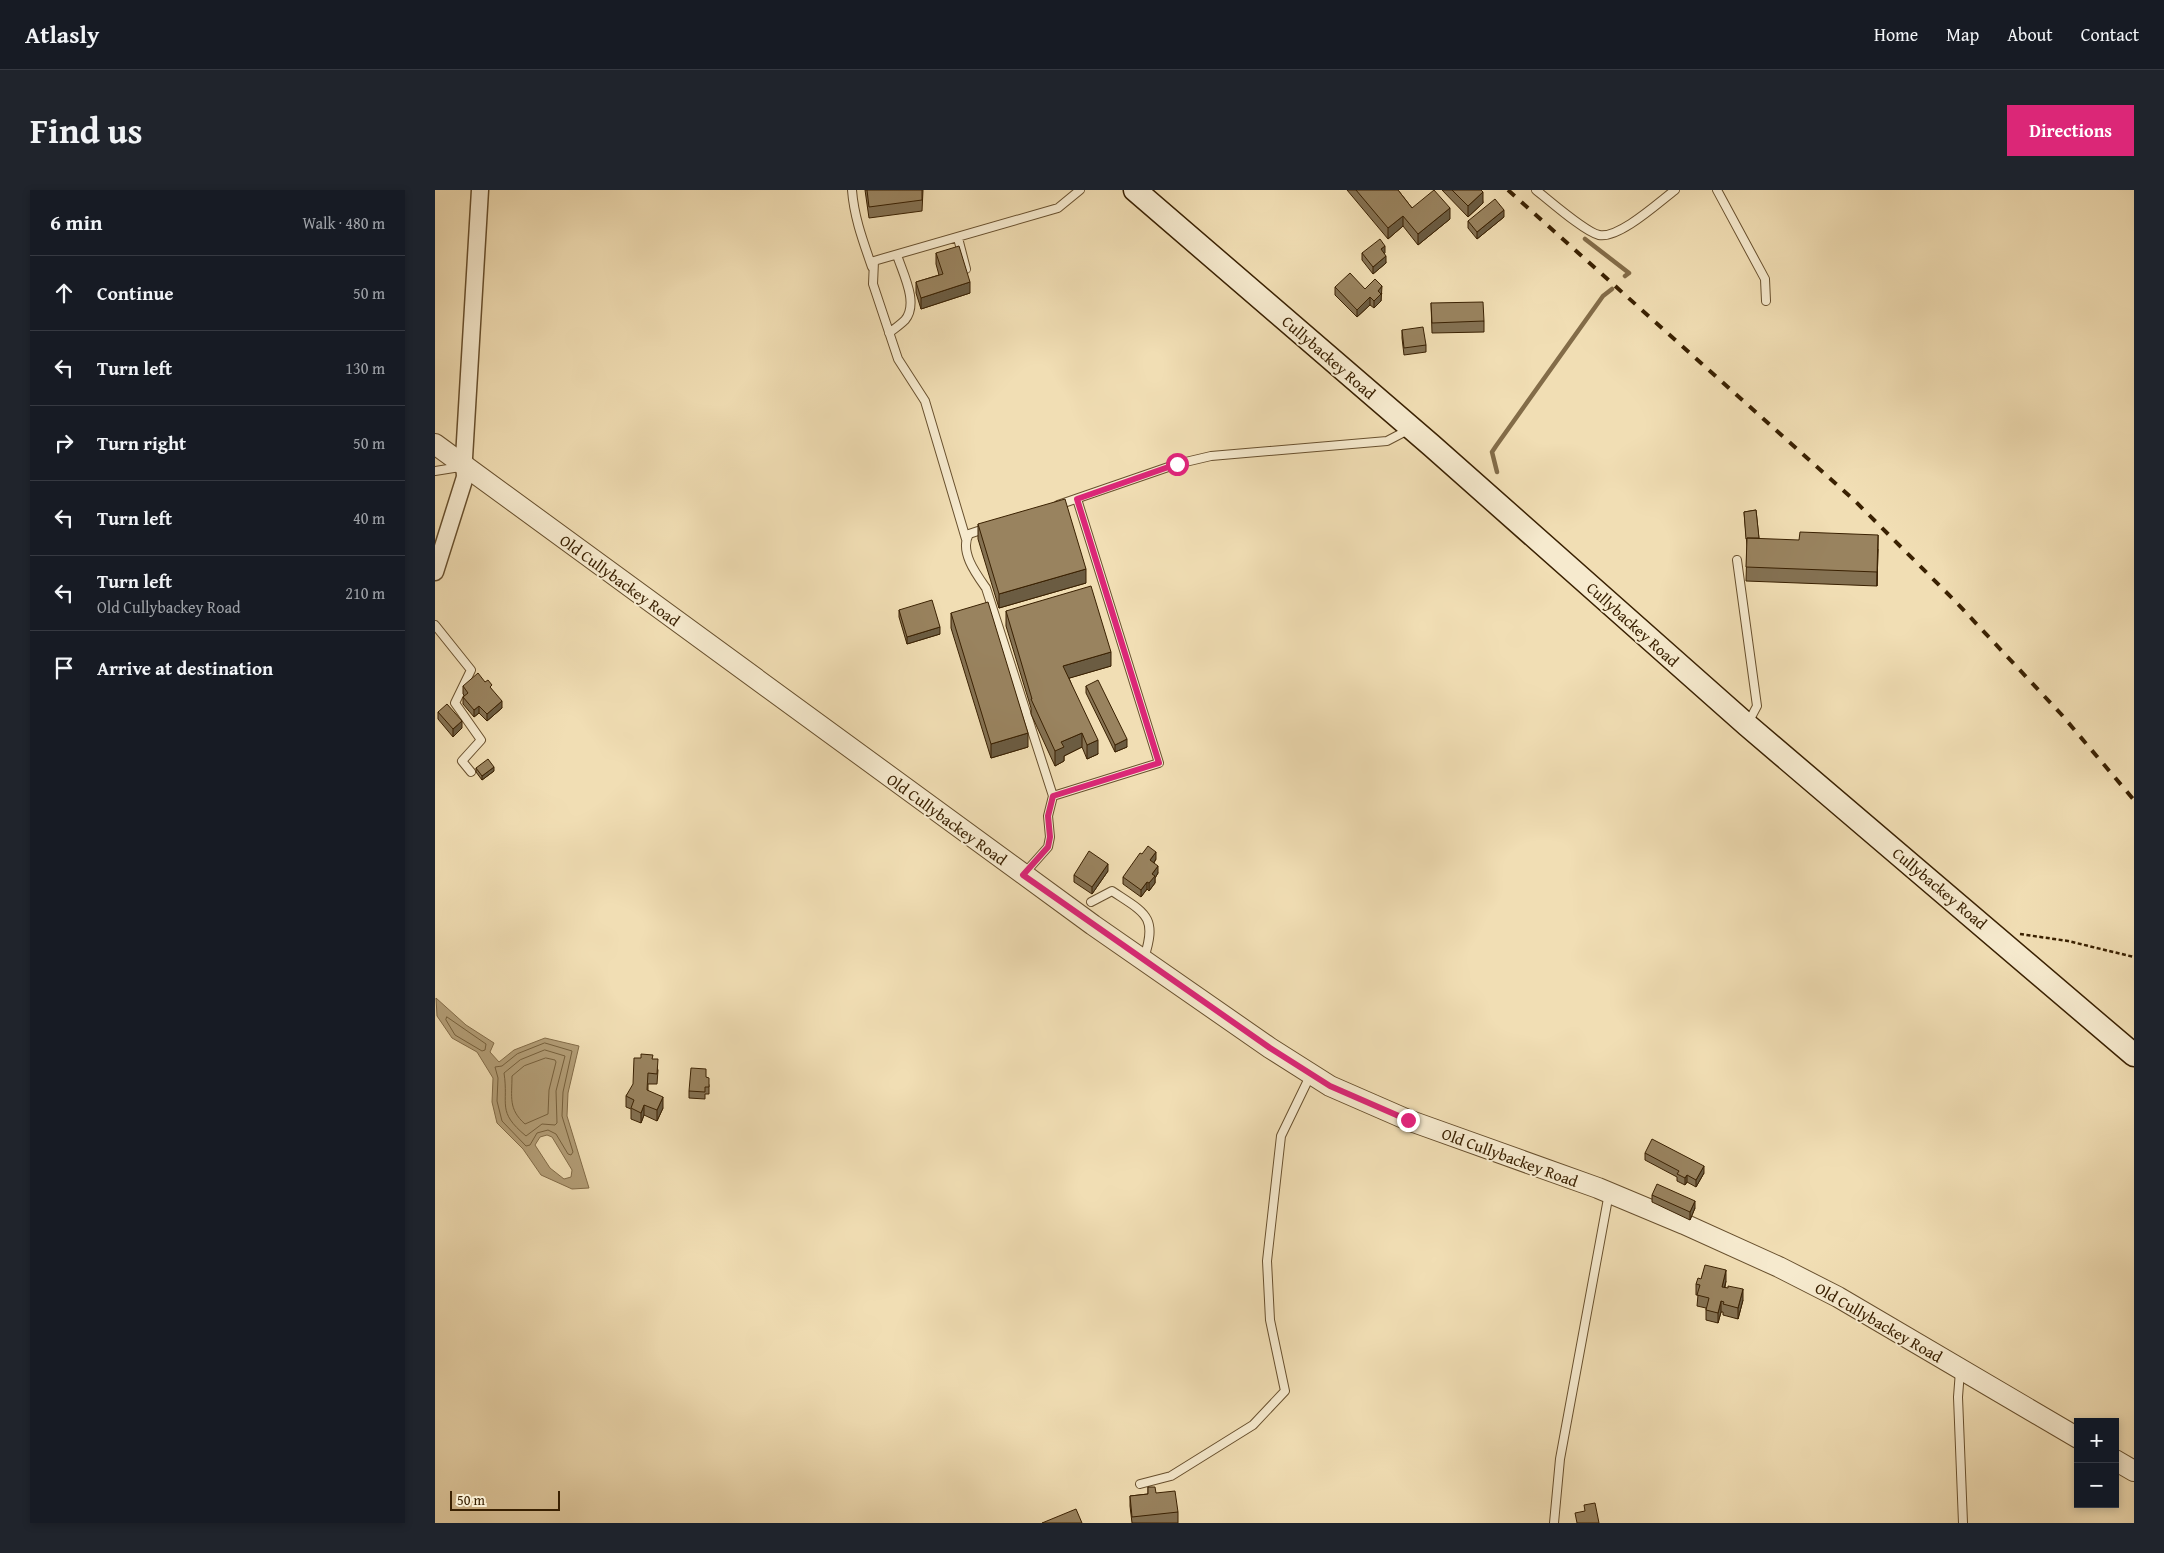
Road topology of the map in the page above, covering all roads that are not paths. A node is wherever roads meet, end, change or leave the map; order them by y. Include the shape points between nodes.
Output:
1 (480, 190) edge
2 (853, 190) edge
3 (1080, 190) edge
4 (1136, 190) edge
5 (1536, 190) edge
6 (1675, 190) edge
7 (1717, 190) edge
8 (958, 238) junction
9 (897, 255) junction
10 (872, 267) junction
11 (966, 269) edge
12 (1766, 301) dead end
13 (889, 333) junction
14 (1411, 428) junction
15 (435, 444) edge
16 (465, 466) junction
17 (435, 471) edge
18 (1077, 499) junction
19 (1052, 507) edge
20 (994, 526) edge
21 (966, 539) junction
22 (1737, 560) dead end
23 (435, 572) edge
24 (435, 625) edge
25 (1747, 725) junction
26 (471, 772) dead end
27 (1053, 796) junction
28 (1023, 875) junction
29 (1091, 902) dead end
30 (1143, 960) junction
31 (2134, 1055) edge
32 (1311, 1074) junction
33 (1609, 1193) junction
34 (1960, 1369) junction
35 (2074, 1436) edge
36 (2119, 1462) edge
37 (2134, 1471) edge
38 (1140, 1484) dead end
39 (1554, 1523) edge
40 (1963, 1523) edge

1 - 16 street
2 - 10 lane via 855,215
3 - 8 lane via 1058,208
4 - 14 main road, Cullybackey Road
5 - 6 lane via 1599,236 1623,229
7 - 12 lane via 1765,280
8 - 9 lane
8 - 11 lane
9 - 10 lane via 874,261
9 - 13 lane via 911,299 910,310 905,320
10 - 13 lane via 873,284
13 - 21 lane via 898,359 925,401
14 - 18 lane via 1387,441 1211,456
14 - 25 main road, Cullybackey Road
15 - 16 street, Old Cullybackey Road
16 - 17 lane
16 - 23 street via 465,477
16 - 28 street, Old Cullybackey Road
18 - 19 lane
18 - 27 lane via 1159,763
20 - 21 lane via 969,534
21 - 27 lane via 972,568 986,588
22 - 25 lane via 1757,706
24 - 26 lane via 471,670 455,703 481,740 462,761
25 - 31 main road, Cullybackey Road
27 - 28 lane via 1048,816 1048,847
28 - 30 street, Old Cullybackey Road
29 - 30 lane via 1112,891 1141,910 1149,921 1151,934
30 - 32 street, Old Cullybackey Road
32 - 33 street, Old Cullybackey Road via 1330,1086 1408,1120
32 - 38 lane via 1281,1136 1267,1261 1270,1320 1285,1391 1253,1425 1171,1476
33 - 34 street, Old Cullybackey Road via 1779,1267 1838,1297
33 - 39 lane via 1560,1459
34 - 35 street, Old Cullybackey Road
34 - 40 lane via 1958,1397
36 - 37 street

